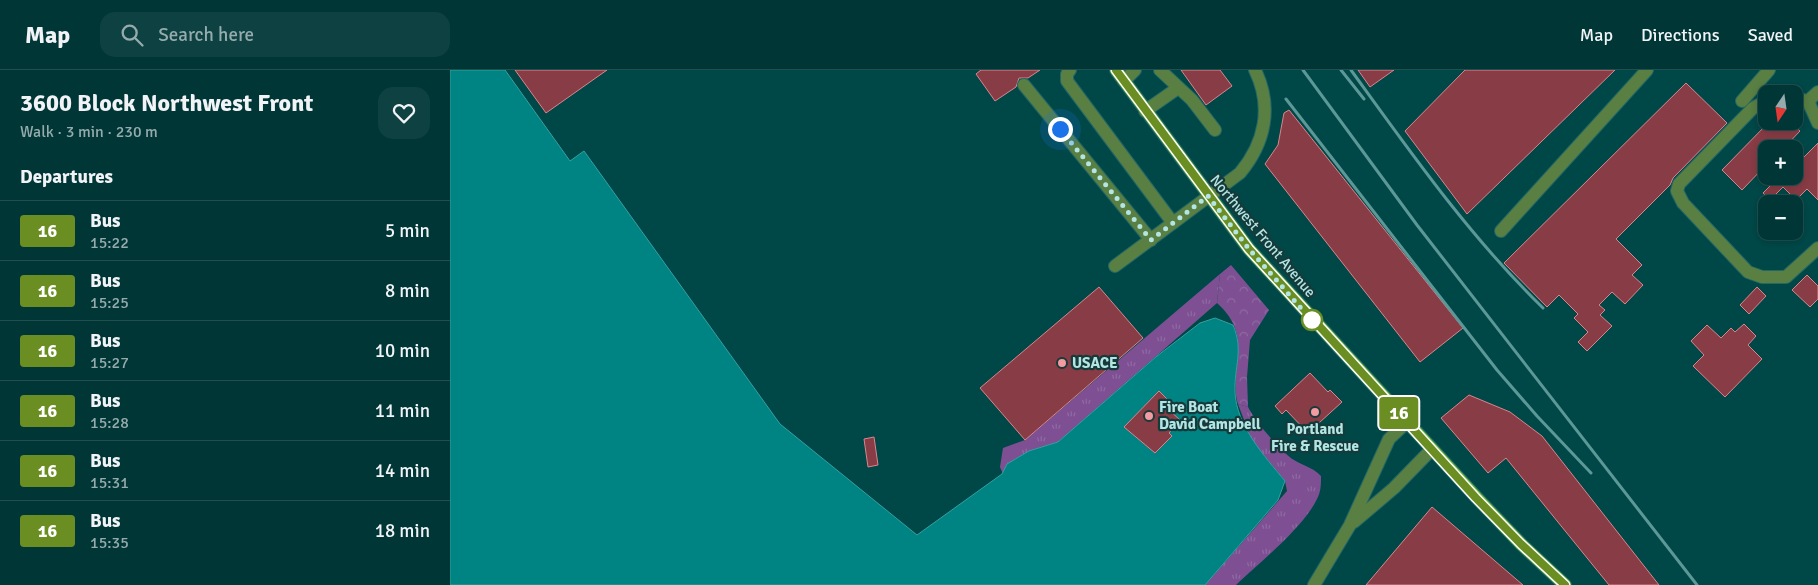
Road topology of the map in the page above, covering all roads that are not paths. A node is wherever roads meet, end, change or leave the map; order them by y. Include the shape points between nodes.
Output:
1 (1070, 70) edge
2 (1116, 70) edge
3 (1135, 70) edge
4 (1160, 70) edge
5 (1255, 70) edge
6 (1647, 70) edge
7 (1769, 70) edge
8 (1124, 81) junction
9 (1024, 85) dead end
10 (1178, 88) junction
11 (1818, 92) edge
12 (1803, 100) edge
13 (1742, 101) dead end
14 (1808, 101) junction
15 (1758, 106) edge
16 (1145, 111) junction
17 (1818, 123) edge
18 (1214, 130) dead end
19 (1208, 196) junction
20 (1173, 223) junction
21 (1501, 231) dead end
22 (1151, 240) junction
23 (1818, 248) edge
24 (1114, 266) dead end
25 (1407, 422) junction
26 (1432, 449) junction
27 (1350, 525) junction
28 (1314, 585) edge
29 (1565, 585) edge

1 - 20 street via 1067,81
2 - 8 main road, Northwest Front Avenue
3 - 8 street
4 - 10 street
5 - 19 street via 1264,100 1261,138 1252,158 1240,173
6 - 21 street
7 - 13 street
8 - 16 main road, Northwest Front Avenue
9 - 22 street
10 - 16 street
10 - 18 street via 1192,100
11 - 14 street
12 - 14 street
14 - 17 street
15 - 23 street via 1679,184 1677,191 1682,203 1748,272 1762,277 1786,277
16 - 19 main road, Northwest Front Avenue
19 - 20 street
19 - 25 main road, Northwest Front Avenue via 1296,303
20 - 22 street
22 - 24 street
25 - 26 main road, Northwest Front Avenue
25 - 27 street via 1389,439
26 - 27 street via 1394,488
26 - 29 main road, Northwest Front Avenue via 1515,538
27 - 28 street

